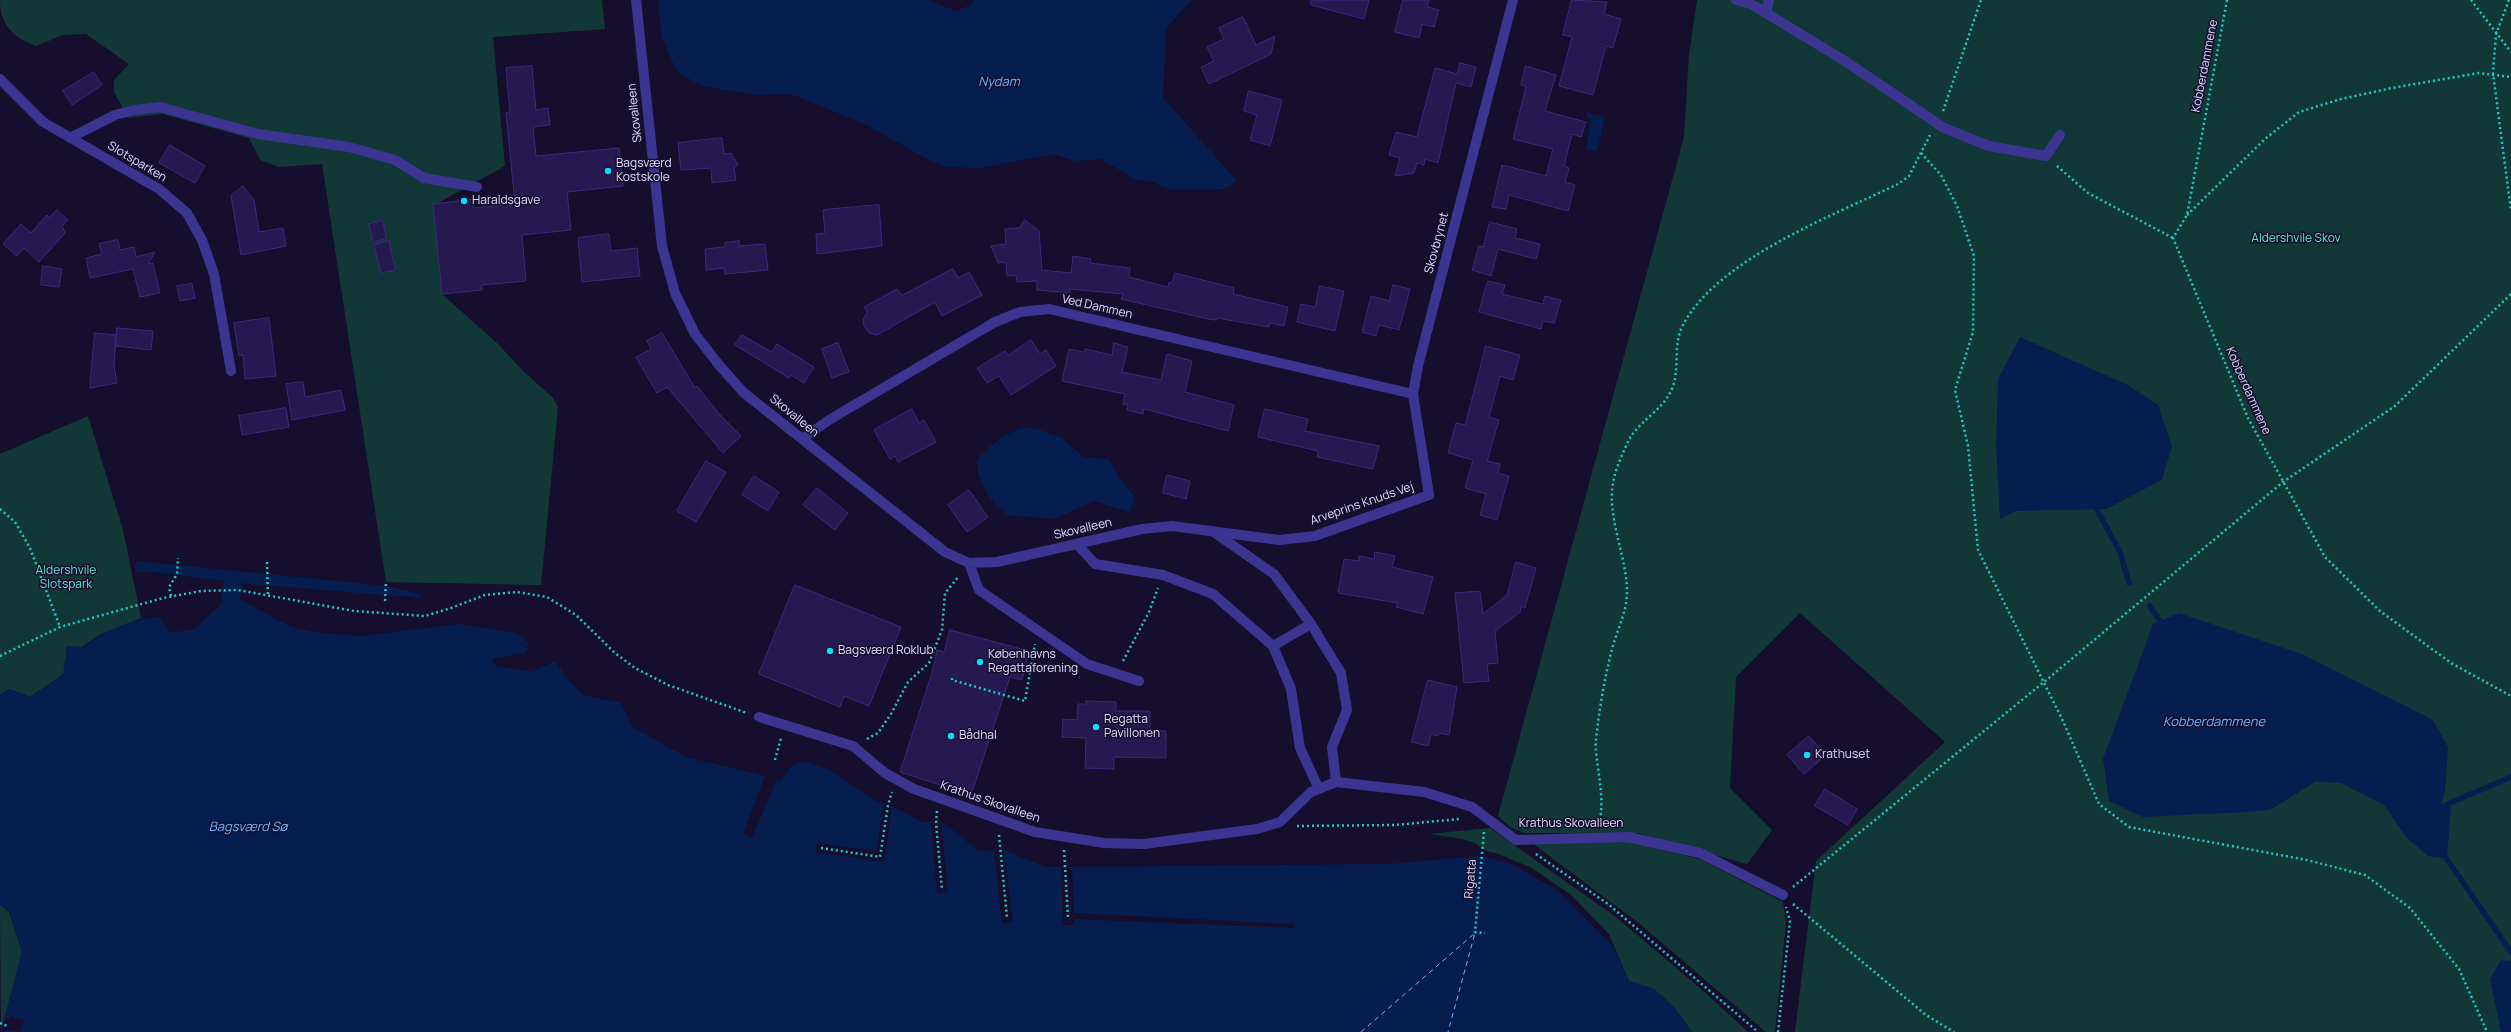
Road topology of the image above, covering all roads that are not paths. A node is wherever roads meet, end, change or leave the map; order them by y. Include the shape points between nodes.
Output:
1 (636, 0) edge
2 (1514, 0) edge
3 (1736, 0) edge
4 (1769, 0) edge
5 (1766, 12) junction
6 (0, 79) edge
7 (2060, 135) dead end
8 (70, 138) junction
9 (477, 187) dead end
10 (231, 371) dead end
11 (1413, 394) junction
12 (802, 439) junction
13 (1429, 495) joint
14 (1209, 529) junction
15 (1077, 544) junction
16 (969, 563) junction
17 (1311, 624) junction
18 (1273, 646) junction
19 (1139, 681) dead end
20 (759, 717) road end
21 (1336, 782) junction
22 (1319, 789) junction
23 (1783, 895) road end

1 - 12 street, Skovalleen via 662,246 675,293 695,334 719,365 744,393
2 - 11 street, Skovbrynet via 1418,366
3 - 5 street
4 - 5 street
5 - 7 street via 1845,61 1944,128 1989,146 2046,156
6 - 8 street, Slotsparken via 43,122
8 - 9 street via 115,115 160,107 258,134 349,147 395,160 424,178
8 - 10 street, Slotsparken via 159,189 186,213 202,240 214,274
11 - 12 street, Ved Dammen via 1049,309 1020,312 995,322 828,420
11 - 13 street, Skovbrynet
12 - 16 street, Skovalleen via 945,552
13 - 14 street, Arveprins Knuds Vej via 1315,536 1279,540
14 - 15 street, Skovalleen via 1172,526 1142,529
14 - 17 street via 1274,574
15 - 16 street, Skovalleen via 997,562
15 - 18 street via 1095,564 1163,575 1213,594
16 - 19 street via 979,590 1087,664
17 - 18 street
17 - 21 street via 1341,673 1347,710 1332,747
18 - 22 street via 1291,689 1300,748
20 - 22 street, Krathus Skovalleen via 853,746 896,780 938,798 1035,832 1104,843 1144,844 1257,829 1280,822 1311,792
21 - 22 street, Krathus Skovalleen
21 - 23 street, Krathus Skovalleen via 1424,792 1472,808 1516,840 1628,837 1700,853

